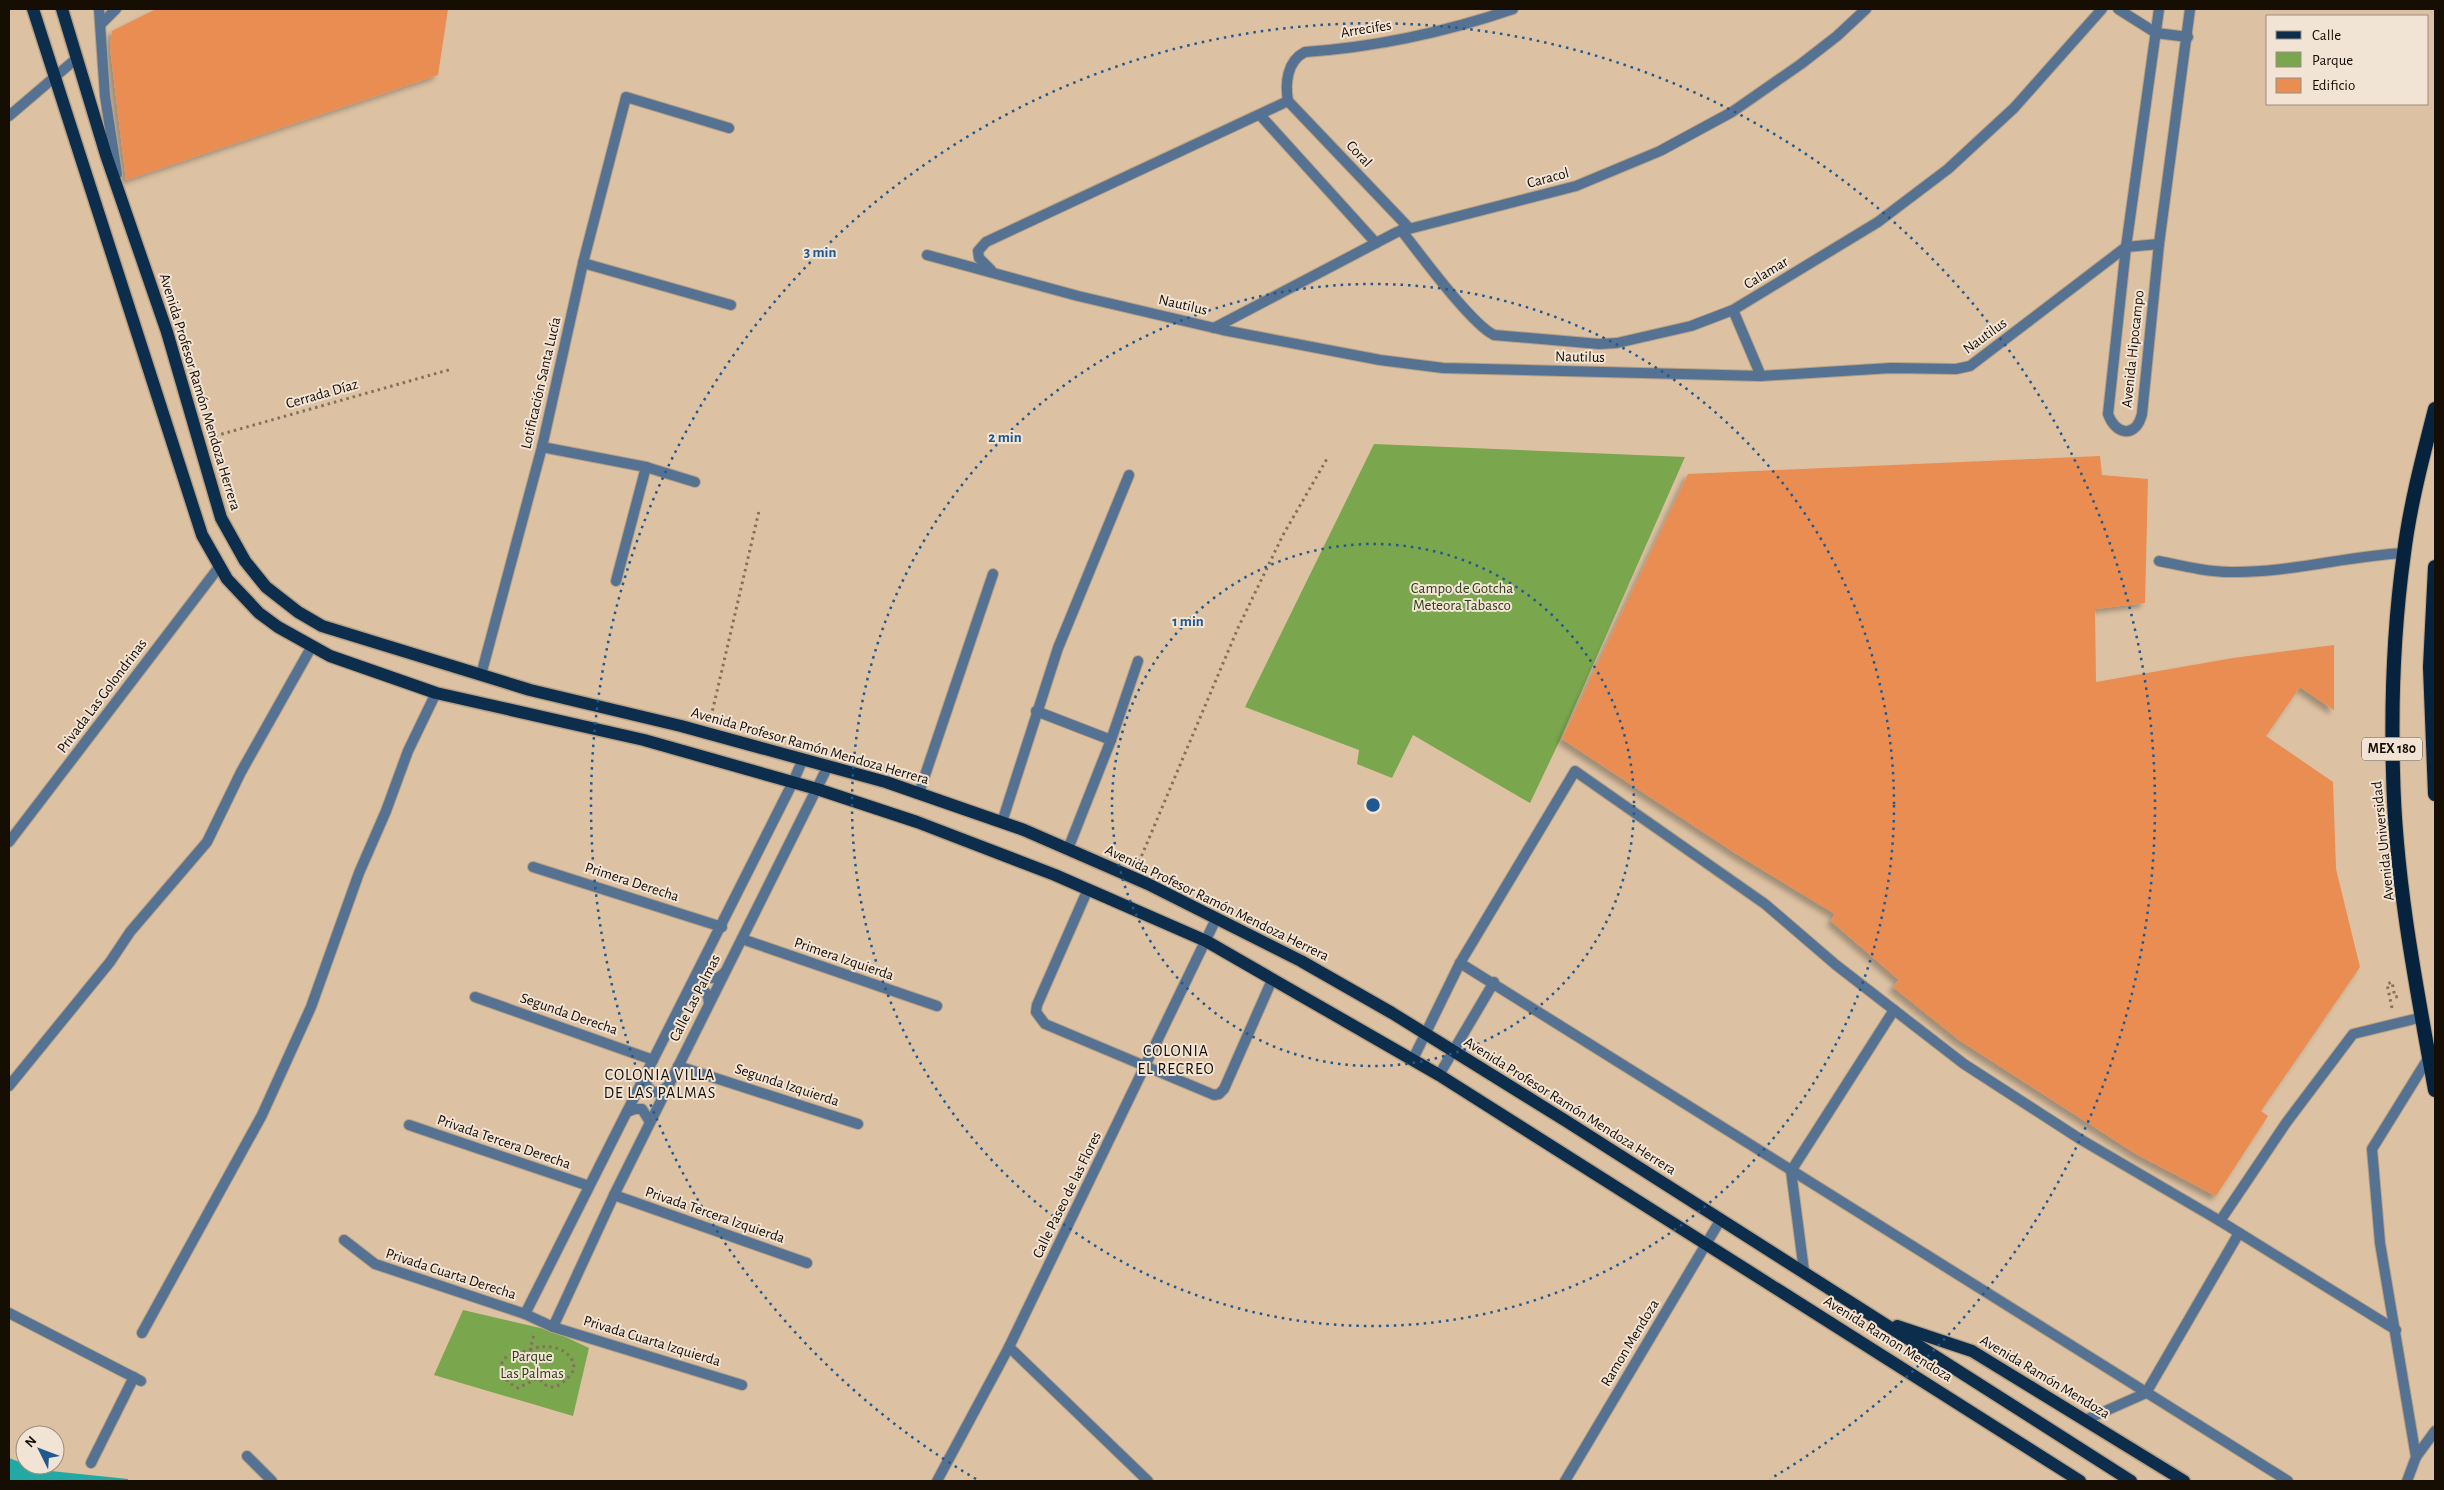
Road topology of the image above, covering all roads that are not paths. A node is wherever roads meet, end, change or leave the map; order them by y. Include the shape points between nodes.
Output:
1 (33, 9) edge
2 (62, 9) edge
3 (99, 9) edge
4 (116, 9) edge
5 (1513, 9) edge
6 (1866, 9) edge
7 (2102, 9) edge
8 (2118, 9) edge
9 (2159, 9) edge
10 (2190, 9) edge
11 (101, 24) junction
12 (2156, 33) junction
13 (2188, 38) junction
14 (77, 58) junction
15 (54, 76) junction
16 (1288, 101) junction
17 (1260, 115) junction
18 (9, 116) edge
19 (729, 128) dead end
20 (121, 200) junction
21 (1405, 229) junction
22 (1376, 243) junction
23 (2159, 244) junction
24 (2126, 247) junction
25 (927, 255) dead end
26 (583, 263) junction
27 (1003, 275) junction
28 (731, 305) dead end
29 (1733, 310) junction
30 (1214, 328) junction
31 (1761, 376) junction
32 (2435, 409) edge
33 (542, 446) junction
34 (646, 467) junction
35 (1129, 475) dead end
36 (695, 482) dead end
37 (2404, 553) junction
38 (2159, 562) dead end
39 (219, 567) junction
40 (2435, 567) edge
41 (993, 574) dead end
42 (616, 581) dead end
43 (312, 646) junction
44 (1138, 662) dead end
45 (482, 675) junction
46 (436, 693) junction
47 (1036, 711) junction
48 (1111, 740) junction
49 (802, 759) junction
50 (828, 766) junction
51 (793, 782) junction
52 (817, 789) junction
53 (919, 793) junction
54 (2435, 794) edge
55 (1002, 822) junction
56 (9, 842) edge
57 (1068, 849) junction
58 (533, 867) dead end
59 (1088, 889) junction
60 (1216, 918) junction
61 (722, 927) junction
62 (742, 939) junction
63 (1206, 941) junction
64 (704, 962) junction
65 (1460, 963) junction
66 (725, 973) junction
67 (1272, 980) junction
68 (1494, 982) junction
69 (687, 993) junction
70 (475, 997) dead end
71 (709, 1004) junction
72 (937, 1006) dead end
73 (1894, 1010) junction
74 (2423, 1017) junction
75 (1424, 1033) junction
76 (1453, 1051) junction
77 (2429, 1057) junction
78 (1413, 1059) junction
79 (653, 1060) junction
80 (678, 1066) junction
81 (1146, 1067) junction
82 (645, 1075) junction
83 (1439, 1076) junction
84 (9, 1086) edge
85 (668, 1086) junction
86 (2435, 1090) edge
87 (626, 1112) junction
88 (650, 1122) junction
89 (858, 1124) dead end
90 (409, 1125) dead end
91 (1791, 1171) junction
92 (589, 1186) junction
93 (614, 1195) junction
94 (1720, 1219) junction
95 (2220, 1221) junction
96 (2239, 1233) junction
97 (344, 1240) dead end
98 (1706, 1243) junction
99 (807, 1264) dead end
100 (1804, 1272) junction
101 (9, 1313) edge
102 (525, 1314) junction
103 (1880, 1320) junction
104 (553, 1326) junction
105 (2396, 1330) junction
106 (142, 1333) dead end
107 (1009, 1347) junction
108 (742, 1385) dead end
109 (2146, 1392) junction
110 (2085, 1420) junction
111 (2435, 1431) edge
112 (247, 1456) dead end
113 (2416, 1457) junction
114 (91, 1462) dead end
115 (272, 1481) edge
116 (937, 1481) edge
117 (1148, 1481) edge
118 (1565, 1481) edge
119 (2080, 1481) edge
120 (2131, 1481) edge
121 (2184, 1481) edge
122 (2288, 1481) edge
123 (2407, 1481) edge

1 - 15 main road
2 - 14 main road, Avenida Profesor Ramón Mendoza Herrera
3 - 11 street
4 - 11 street
5 - 16 street, Arrecifes via 1373,45 1305,52 1296,58 1290,70
6 - 21 street, Caracol via 1838,36 1772,85 1732,112 1660,151 1576,186
7 - 29 street, Calamar via 2014,108 1948,169 1878,222
8 - 12 street
9 - 12 street, Avenida Hipocampo
10 - 13 street, Avenida Hipocampo
11 - 20 street via 106,105
12 - 13 street
12 - 24 street, Avenida Hipocampo
13 - 23 street, Avenida Hipocampo
14 - 15 street
14 - 20 main road, Avenida Profesor Ramón Mendoza Herrera
15 - 18 street
15 - 39 main road via 195,517
16 - 17 street, Nautilus
16 - 21 street, Coral
17 - 22 street
17 - 27 street, Nautilus via 986,242 978,251 979,258 988,268
19 - 26 street, Lotificación Santa Lucía via 626,97
20 - 45 main road, Avenida Profesor Ramón Mendoza Herrera via 167,332 221,518 256,575 276,596 322,626
21 - 22 street, Caracol
21 - 29 street, Calamar via 1460,302 1494,335 1617,343 1691,326
22 - 30 street, Caracol
23 - 24 street
23 - 24 street, Avenida Hipocampo via 2142,414 2135,429 2127,431 2117,429 2108,414
24 - 31 street, Nautilus via 1970,366
25 - 27 street, Nautilus
26 - 28 street
26 - 33 street, Lotificación Santa Lucía
27 - 30 street, Nautilus
29 - 31 street
30 - 31 street, Nautilus via 1380,360 1443,368
32 - 37 highway, Avenida Universidad / MEX 180
33 - 34 street
33 - 45 street, Lotificación Santa Lucía
34 - 36 street
34 - 42 street
35 - 47 street via 1058,648
37 - 38 street via 2250,572 2219,572
37 - 74 highway, Avenida Universidad / MEX 180 via 2395,642 2393,774 2400,868
39 - 43 main road via 259,614
39 - 56 street, Privada Las Golondrinas
40 - 54 highway, MEX 180 via 2430,667
41 - 53 street
43 - 46 main road via 355,665
43 - 84 street via 241,772 207,842 130,932 110,962
44 - 48 street
45 - 49 main road, Avenida Profesor Ramón Mendoza Herrera via 554,697
46 - 51 main road via 644,740
46 - 106 street via 408,751 358,873 311,1007 262,1115
47 - 48 street
47 - 55 street
48 - 57 street
49 - 50 main road, Avenida Profesor Ramón Mendoza Herrera
49 - 51 street, Calle Las Palmas
50 - 52 street, Calle Las Palmas
50 - 53 main road, Avenida Profesor Ramón Mendoza Herrera
51 - 52 main road
51 - 61 street, Calle Las Palmas
52 - 59 main road via 917,822
52 - 62 street, Calle Las Palmas
53 - 55 main road, Avenida Profesor Ramón Mendoza Herrera
55 - 57 main road, Avenida Profesor Ramón Mendoza Herrera
57 - 60 main road, Avenida Profesor Ramón Mendoza Herrera
58 - 61 street, Primera Derecha
59 - 63 main road
59 - 81 street via 1036,1012 1045,1024
60 - 63 street, Calle Paseo de las Flores
60 - 75 main road, Avenida Profesor Ramón Mendoza Herrera via 1302,961
61 - 64 street, Calle Las Palmas
62 - 66 street, Calle Las Palmas
62 - 72 street, Primera Izquierda
63 - 67 main road
63 - 81 street, Calle Paseo de las Flores
64 - 66 street via 704,971 709,978 718,978
64 - 69 street, Calle Las Palmas
65 - 68 street
65 - 73 street via 1575,771 1765,904
65 - 75 street
66 - 71 street, Calle Las Palmas
67 - 78 main road
67 - 81 street via 1219,1094 1214,1095
68 - 76 street
68 - 91 street
69 - 71 street via 695,988 703,989
69 - 79 street, Calle Las Palmas
70 - 79 street, Segunda Derecha
71 - 80 street, Calle Las Palmas
73 - 91 street
73 - 95 street via 1934,1042 2080,1139
74 - 77 highway, Avenida Universidad / MEX 180
74 - 95 street via 2353,1034 2286,1123
75 - 76 main road, Avenida Profesor Ramón Mendoza Herrera
75 - 78 street
76 - 83 street
76 - 94 main road, Avenida Profesor Ramón Mendoza Herrera
77 - 86 highway, Avenida Universidad / MEX 180
77 - 105 street via 2372,1149 2380,1242
78 - 83 main road
79 - 82 street, Calle Las Palmas
80 - 85 street, Calle Las Palmas
80 - 89 street, Segunda Izquierda
81 - 107 street, Calle Paseo de las Flores
82 - 85 street via 647,1086 653,1092 660,1092
82 - 87 street, Calle Las Palmas
83 - 98 main road, Avenida Ramon Mendoza
85 - 88 street, Calle Las Palmas
87 - 88 street via 642,1109
87 - 92 street, Calle Las Palmas
88 - 93 street, Calle Las Palmas
90 - 92 street, Privada Tercera Derecha
91 - 100 street
91 - 109 street
92 - 102 street, Calle Las Palmas
93 - 99 street, Privada Tercera Izquierda
93 - 104 street, Calle Las Palmas
94 - 98 street, Ramon Mendoza
94 - 100 main road, Avenida Profesor Ramón Mendoza Herrera
95 - 96 street
96 - 105 street
96 - 109 street
97 - 102 street, Privada Cuarta Derecha via 375,1264
98 - 118 street, Ramon Mendoza
98 - 119 main road, Avenida Ramon Mendoza
100 - 103 main road, Avenida Profesor Ramón Mendoza Herrera
101 - 114 street via 137,1379
102 - 104 street, Privada Cuarta Derecha
103 - 110 main road, Avenida Ramón Mendoza via 1972,1351
103 - 120 main road
104 - 108 street, Privada Cuarta Izquierda
105 - 113 street
107 - 116 street, Calle Paseo de las Flores
107 - 117 street
109 - 110 street
109 - 122 street
110 - 121 main road, Avenida Ramón Mendoza
111 - 113 street
112 - 115 street
113 - 123 street

